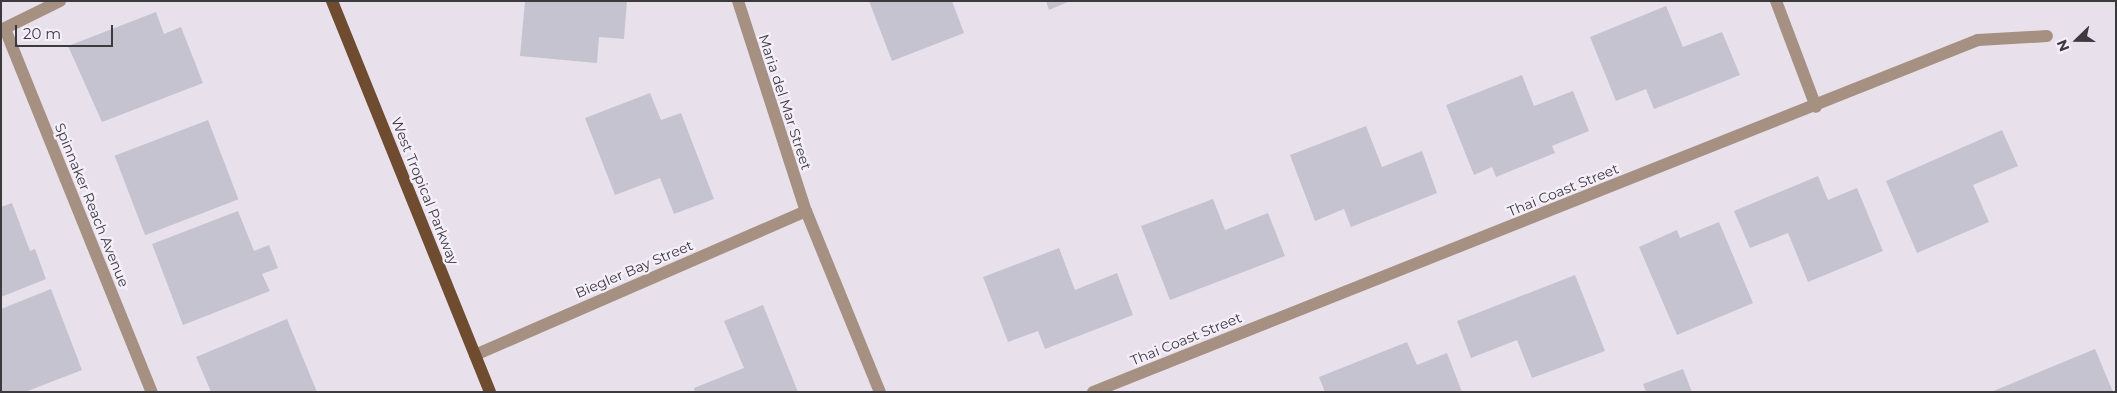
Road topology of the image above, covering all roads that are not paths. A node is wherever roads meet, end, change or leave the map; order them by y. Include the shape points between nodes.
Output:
1 (60, 1) edge
2 (332, 1) edge
3 (738, 1) edge
4 (1776, 1) edge
5 (3, 30) edge
6 (2047, 36) dead end
7 (1816, 107) junction
8 (806, 211) junction
9 (475, 355) junction
10 (152, 392) edge
11 (490, 392) edge
12 (880, 392) edge
13 (1094, 392) edge

1 - 5 street
2 - 9 main road, West Tropical Parkway
3 - 8 street, Maria del Mar Street
4 - 7 street
5 - 10 street, Spinnaker Reach Avenue
6 - 7 street, Thai Coast Street via 1978,40
7 - 13 street, Thai Coast Street
8 - 9 street, Biegler Bay Street
8 - 12 street
9 - 11 main road, West Tropical Parkway

